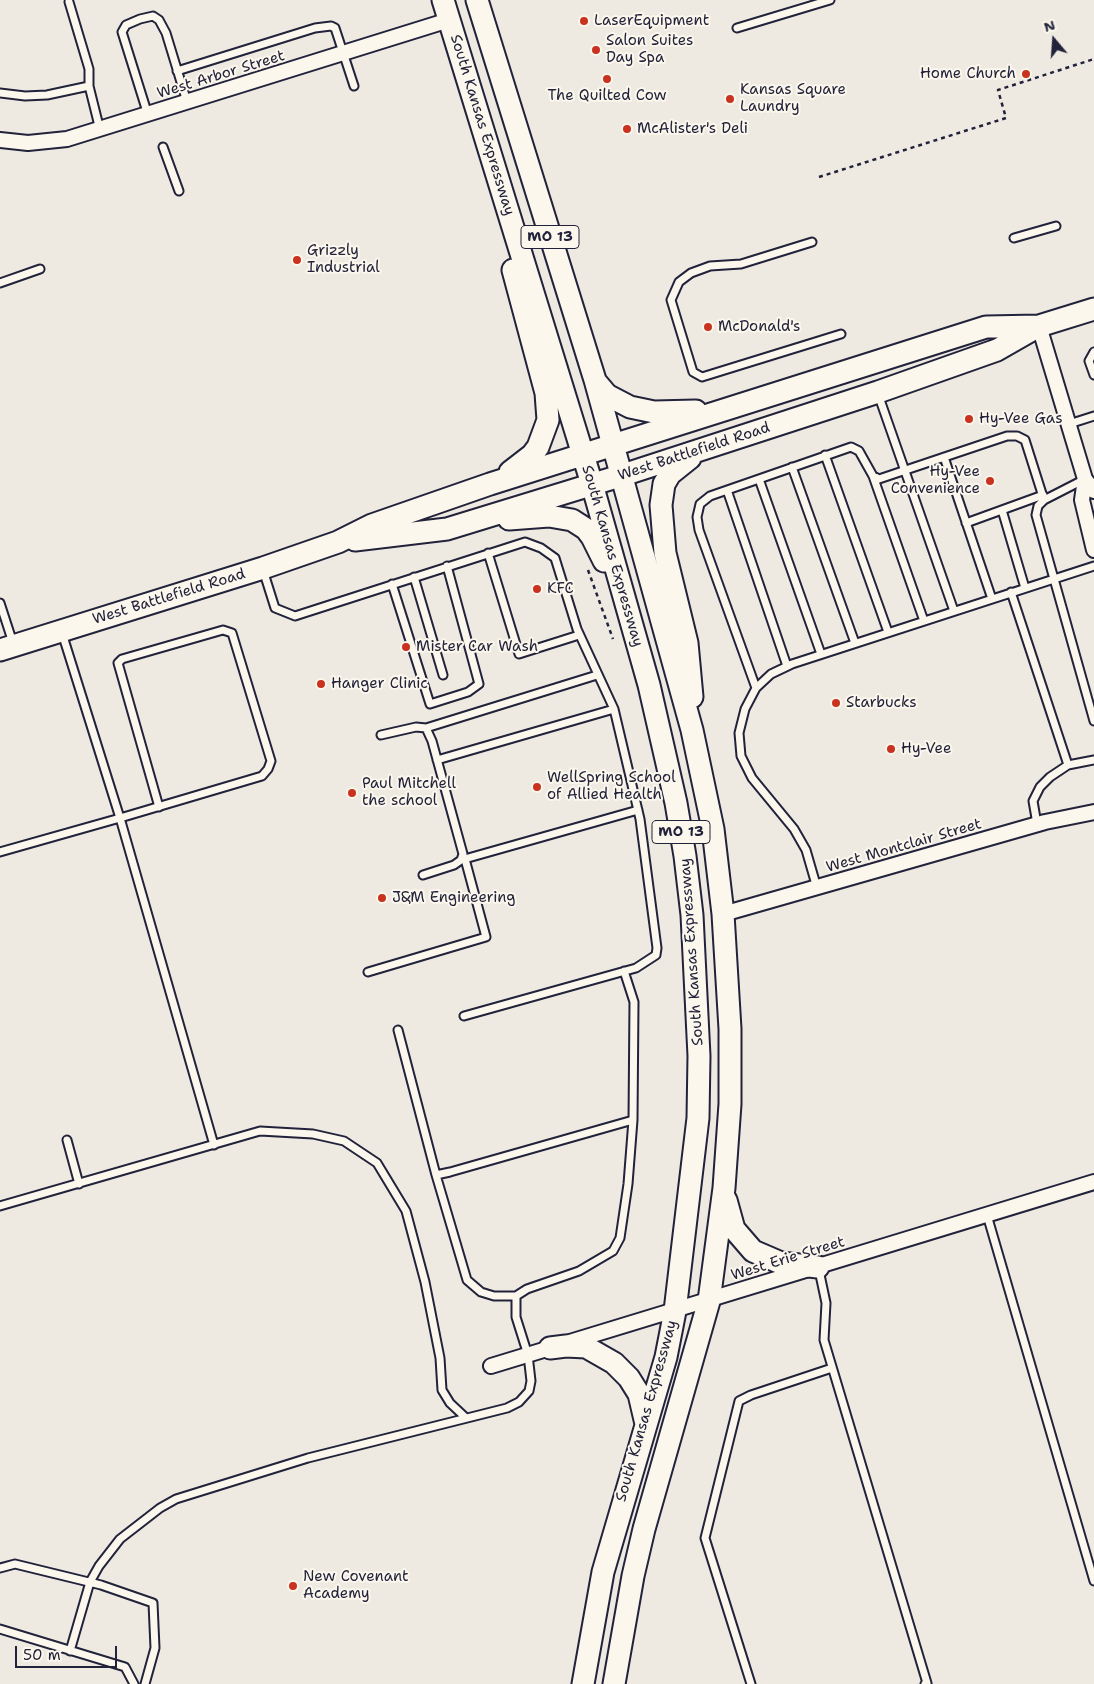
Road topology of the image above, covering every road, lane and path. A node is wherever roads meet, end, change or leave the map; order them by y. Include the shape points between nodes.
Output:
1 (477, 0) edge
2 (830, 0) edge
3 (69, 2) dead end
4 (446, 10) edge
5 (737, 28) dead end
6 (342, 54) junction
7 (1094, 60) edge
8 (178, 71) junction
9 (89, 86) junction
10 (354, 86) dead end
11 (0, 94) edge
12 (187, 102) junction
13 (148, 115) junction
14 (100, 130) junction
15 (0, 140) edge
16 (163, 147) dead end
17 (819, 177) dead end
18 (179, 192) dead end
19 (504, 193) junction
20 (1056, 226) dead end
21 (1014, 238) dead end
22 (812, 242) dead end
23 (40, 269) dead end
24 (0, 282) edge
25 (1094, 308) edge
26 (1039, 326) junction
27 (841, 334) dead end
28 (1094, 352) edge
29 (1094, 375) edge
30 (595, 380) junction
31 (878, 392) junction
32 (772, 395) junction
33 (1094, 416) edge
34 (1068, 424) junction
35 (614, 445) junction
36 (705, 449) junction
37 (583, 455) junction
38 (825, 455) junction
39 (944, 458) junction
40 (792, 467) junction
41 (905, 470) junction
42 (623, 475) junction
43 (873, 476) junction
44 (759, 479) junction
45 (1085, 479) junction
46 (490, 484) junction
47 (592, 484) junction
48 (727, 490) junction
49 (1094, 491) edge
50 (1044, 498) junction
51 (1002, 510) junction
52 (966, 523) junction
53 (447, 528) junction
54 (338, 542) junction
55 (1094, 550) edge
56 (488, 553) junction
57 (585, 561) dead end
58 (447, 566) junction
59 (1094, 566) edge
60 (263, 568) junction
61 (414, 577) junction
62 (1055, 578) junction
63 (392, 584) junction
64 (1025, 588) junction
65 (1011, 592) junction
66 (992, 599) junction
67 (0, 603) edge
68 (954, 611) junction
69 (924, 621) junction
70 (62, 630) junction
71 (888, 632) junction
72 (579, 635) junction
73 (613, 639) dead end
74 (855, 643) junction
75 (7, 648) edge
76 (821, 654) junction
77 (787, 666) junction
78 (443, 675) dead end
79 (597, 675) junction
80 (649, 685) junction
81 (756, 688) junction
82 (614, 709) junction
83 (1094, 721) edge
84 (426, 728) junction
85 (692, 730) junction
86 (381, 735) dead end
87 (437, 760) junction
88 (1094, 760) edge
89 (1068, 765) junction
90 (159, 807) junction
91 (638, 810) junction
92 (1094, 812) edge
93 (120, 818) junction
94 (1037, 824) junction
95 (0, 852) edge
96 (463, 860) junction
97 (423, 875) dead end
98 (817, 888) junction
99 (723, 914) junction
100 (624, 971) junction
101 (368, 972) dead end
102 (464, 1016) dead end
103 (398, 1030) dead end
104 (633, 1120) junction
105 (66, 1140) dead end
106 (214, 1145) junction
107 (436, 1175) junction
108 (1094, 1182) edge
109 (79, 1184) junction
110 (724, 1188) junction
111 (0, 1206) edge
112 (987, 1215) junction
113 (818, 1267) junction
114 (516, 1296) junction
115 (709, 1301) junction
116 (675, 1311) junction
117 (550, 1348) junction
118 (528, 1355) junction
119 (491, 1366) dead end
120 (832, 1368) junction
121 (466, 1418) junction
122 (646, 1427) junction
123 (0, 1568) edge
124 (1094, 1581) edge
125 (90, 1582) junction
126 (0, 1629) edge
127 (70, 1651) junction
128 (134, 1684) edge
129 (145, 1684) edge
130 (583, 1684) edge
131 (614, 1684) edge
132 (751, 1684) edge
133 (924, 1684) edge

1 - 30 main road, South Kansas Expressway / MO 13
2 - 5 lane
3 - 9 lane via 89,69
4 - 6 street, West Arbor Street
4 - 19 main road, South Kansas Expressway / MO 13
6 - 8 lane via 335,28 331,26 315,28
6 - 10 lane
6 - 12 street, West Arbor Street
7 - 17 path via 998,90 1006,118
8 - 12 lane
8 - 13 lane via 160,20 153,16 126,25 122,32
9 - 11 lane via 47,95
9 - 14 lane
12 - 13 street, West Arbor Street
13 - 14 street, West Arbor Street
14 - 15 street, West Arbor Street via 46,142
16 - 18 lane
19 - 37 main road, South Kansas Expressway / MO 13
19 - 46 main road via 511,259 546,393 548,420 532,455
20 - 21 lane
22 - 27 lane via 741,264 710,266 691,273 680,282 671,300 694,372 702,377
23 - 24 lane
25 - 26 main road, West Battlefield Road
26 - 31 main road, West Battlefield Road via 997,350
26 - 32 main road, West Battlefield Road via 986,327
26 - 34 street
28 - 29 lane via 1089,361
30 - 32 main road via 607,395 621,404 654,412 703,410
30 - 35 main road, South Kansas Expressway / MO 13
31 - 36 main road, West Battlefield Road
31 - 41 lane
32 - 35 main road, West Battlefield Road
33 - 34 lane
34 - 45 street
35 - 37 main road, West Battlefield Road
35 - 42 main road, South Kansas Expressway / MO 13
36 - 42 main road, West Battlefield Road
36 - 85 main road via 670,474 664,484 661,505 665,553 687,643
37 - 46 main road, West Battlefield Road
37 - 47 main road, South Kansas Expressway / MO 13
38 - 40 lane
38 - 43 lane via 851,447 860,451
38 - 71 lane
39 - 41 lane
39 - 50 lane via 1007,436 1017,436 1025,440
39 - 52 lane
40 - 44 lane
40 - 74 lane
41 - 43 lane via 879,479
41 - 68 lane
42 - 47 main road, West Battlefield Road
42 - 85 main road, South Kansas Expressway / MO 13
43 - 69 lane
44 - 48 lane
44 - 76 lane
45 - 49 street
45 - 50 lane
45 - 55 street via 1082,500
46 - 54 main road, West Battlefield Road via 372,525
47 - 53 main road, West Battlefield Road
47 - 80 main road, South Kansas Expressway / MO 13
48 - 77 lane
48 - 81 lane via 700,504 697,517
50 - 51 lane
50 - 62 lane via 1036,514
51 - 52 lane
51 - 64 lane
52 - 66 lane
53 - 54 main road, West Battlefield Road
53 - 80 main road via 549,516 561,516 579,524 592,537 604,560
54 - 60 main road, West Battlefield Road
56 - 58 lane
56 - 72 lane via 525,542 555,558
56 - 72 lane via 518,654
57 - 73 path
58 - 61 lane
58 - 63 lane via 479,684 468,692 430,704
59 - 62 lane
60 - 63 lane via 275,608 295,616
60 - 70 main road, West Battlefield Road
61 - 63 lane
61 - 78 lane
62 - 64 lane
62 - 83 lane
64 - 65 lane
65 - 66 lane
65 - 89 lane
66 - 68 lane
67 - 75 lane
68 - 69 lane
69 - 71 lane
70 - 75 main road, West Battlefield Road
70 - 93 lane
71 - 74 lane
72 - 79 lane
74 - 76 lane
76 - 77 lane
77 - 81 lane via 771,674
79 - 82 lane
79 - 84 lane
80 - 116 main road, South Kansas Expressway / MO 13 via 669,767 685,856 697,982 698,1118
81 - 98 lane via 745,709 739,734 741,756 752,778 794,829 806,850
82 - 87 lane
82 - 91 lane
84 - 86 lane
84 - 87 lane
85 - 99 main road, South Kansas Expressway / MO 13 via 713,829
87 - 96 lane
88 - 89 lane
89 - 94 lane via 1040,787 1033,801
90 - 90 lane via 262,776 268,769 271,761 232,633 223,630 122,659 118,663
90 - 93 lane
91 - 96 lane
91 - 100 lane via 657,948 656,955 636,968
92 - 94 street, West Montclair Street
93 - 95 lane
93 - 106 lane
94 - 98 street, West Montclair Street
96 - 97 lane
96 - 101 lane via 486,937
98 - 99 street, West Montclair Street
99 - 110 main road, South Kansas Expressway / MO 13 via 730,1030 730,1104
100 - 102 lane
100 - 104 lane via 634,1002
103 - 107 lane
104 - 107 lane
104 - 114 lane via 620,1238 613,1251 579,1271
105 - 109 lane
106 - 109 lane
106 - 121 lane via 260,1131 313,1134 344,1142 378,1163 406,1211 425,1282 440,1358 442,1390
107 - 114 lane via 467,1280 488,1294
108 - 112 street, West Erie Street
109 - 111 lane
110 - 113 main road via 730,1219 745,1244 772,1260
110 - 115 main road, South Kansas Expressway / MO 13
112 - 113 street, West Erie Street
112 - 124 lane
113 - 115 street, West Erie Street
113 - 120 lane via 826,1303 824,1340
114 - 118 lane via 516,1317
115 - 116 street, West Erie Street
115 - 131 main road, South Kansas Expressway / MO 13 via 644,1529
116 - 117 street, West Erie Street
116 - 122 main road, South Kansas Expressway / MO 13
117 - 118 street, West Erie Street
117 - 122 main road via 586,1347 614,1362 639,1394
118 - 119 street, West Erie Street
118 - 121 lane via 529,1392 507,1408
120 - 132 lane via 739,1400 705,1538
120 - 133 lane via 927,1683
121 - 125 lane via 308,1458 176,1499 120,1539
122 - 130 main road, South Kansas Expressway / MO 13 via 603,1572
123 - 125 lane via 15,1564
125 - 127 lane
125 - 129 lane via 154,1603 155,1648
126 - 127 lane
127 - 128 lane via 124,1667

